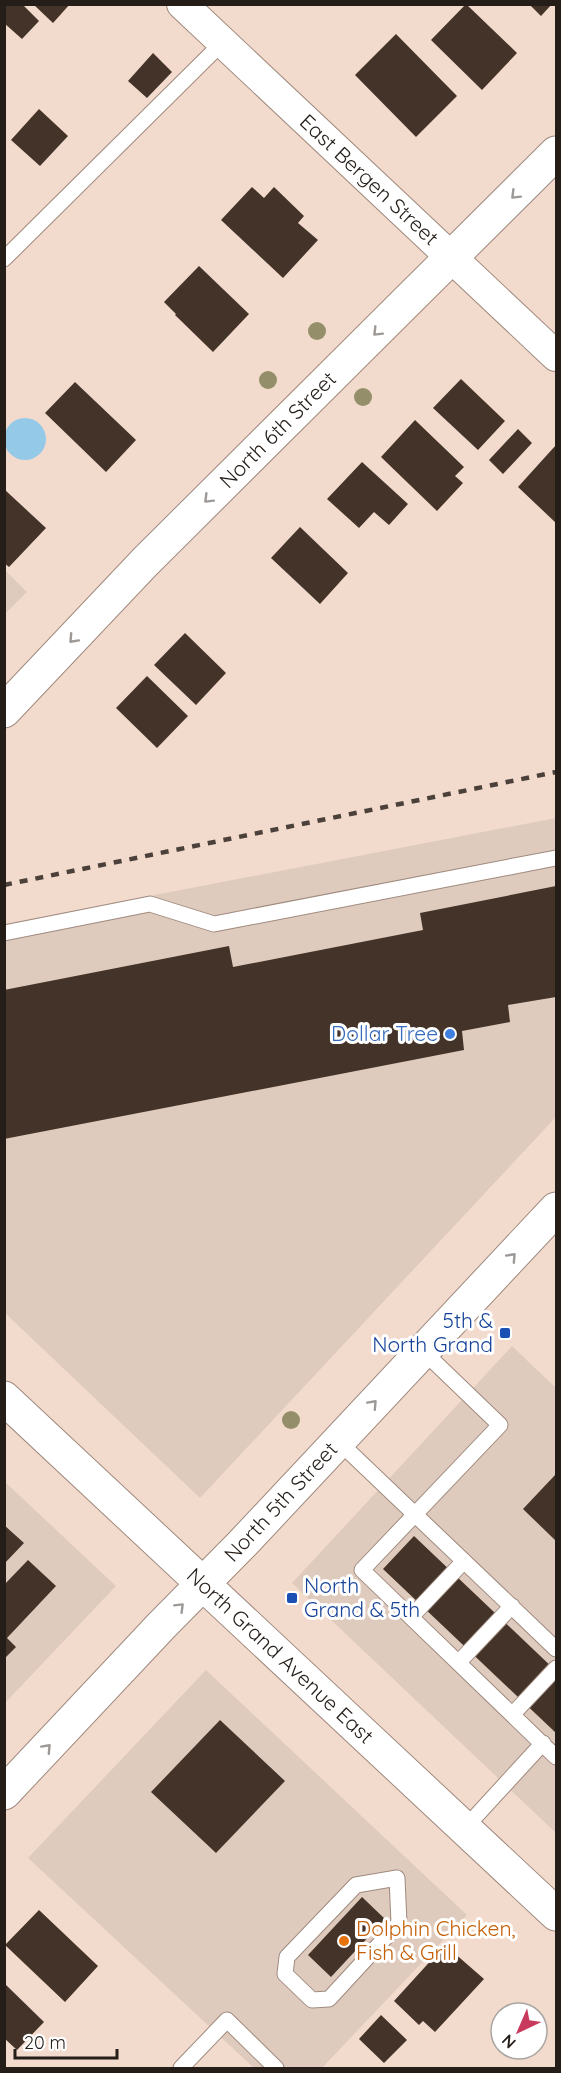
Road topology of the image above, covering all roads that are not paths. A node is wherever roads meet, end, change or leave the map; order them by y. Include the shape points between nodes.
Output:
1 (182, 4) edge
2 (223, 42) junction
3 (556, 153) edge
4 (452, 257) junction
5 (4, 259) edge
6 (556, 356) edge
7 (4, 711) edge
8 (556, 858) edge
9 (4, 933) edge
10 (556, 1209) edge
11 (423, 1351) junction
12 (4, 1398) edge
13 (338, 1441) junction
14 (415, 1514) junction
15 (464, 1561) junction
16 (203, 1584) junction
17 (512, 1606) junction
18 (411, 1617) junction
19 (556, 1649) edge
20 (459, 1662) junction
21 (556, 1668) edge
22 (513, 1714) junction
23 (543, 1743) junction
24 (556, 1757) edge
25 (4, 1793) edge
26 (465, 1828) junction
27 (397, 1878) joint
28 (556, 1914) edge
29 (181, 2068) edge
30 (276, 2068) edge

1 - 2 street, East Bergen Street
2 - 4 street, East Bergen Street
2 - 5 lane
3 -> 4 main road, North 6th Street
4 - 6 street, East Bergen Street
4 -> 7 main road, North 6th Street via 145,562
8 - 9 lane via 214,924 150,904
11 -> 10 main road, North 5th Street
13 -> 11 main road, North 5th Street
11 - 14 lane via 500,1425
12 - 16 main road, North Grand Avenue East
13 - 14 lane
13 - 16 main road, North 5th Street
14 - 15 lane
14 - 18 lane via 362,1570
15 - 17 lane
15 - 18 lane
25 -> 16 main road, North 5th Street
16 - 26 main road, North Grand Avenue East
17 - 19 lane
17 - 20 lane
18 - 20 lane
20 - 22 lane
21 - 22 lane
22 - 23 lane
23 - 24 lane
23 - 26 lane
26 - 28 main road, North Grand Avenue East
27 - 27 lane via 356,1885 287,1957 285,1974 312,2000 329,1999 399,1923
29 - 30 lane via 227,2020

